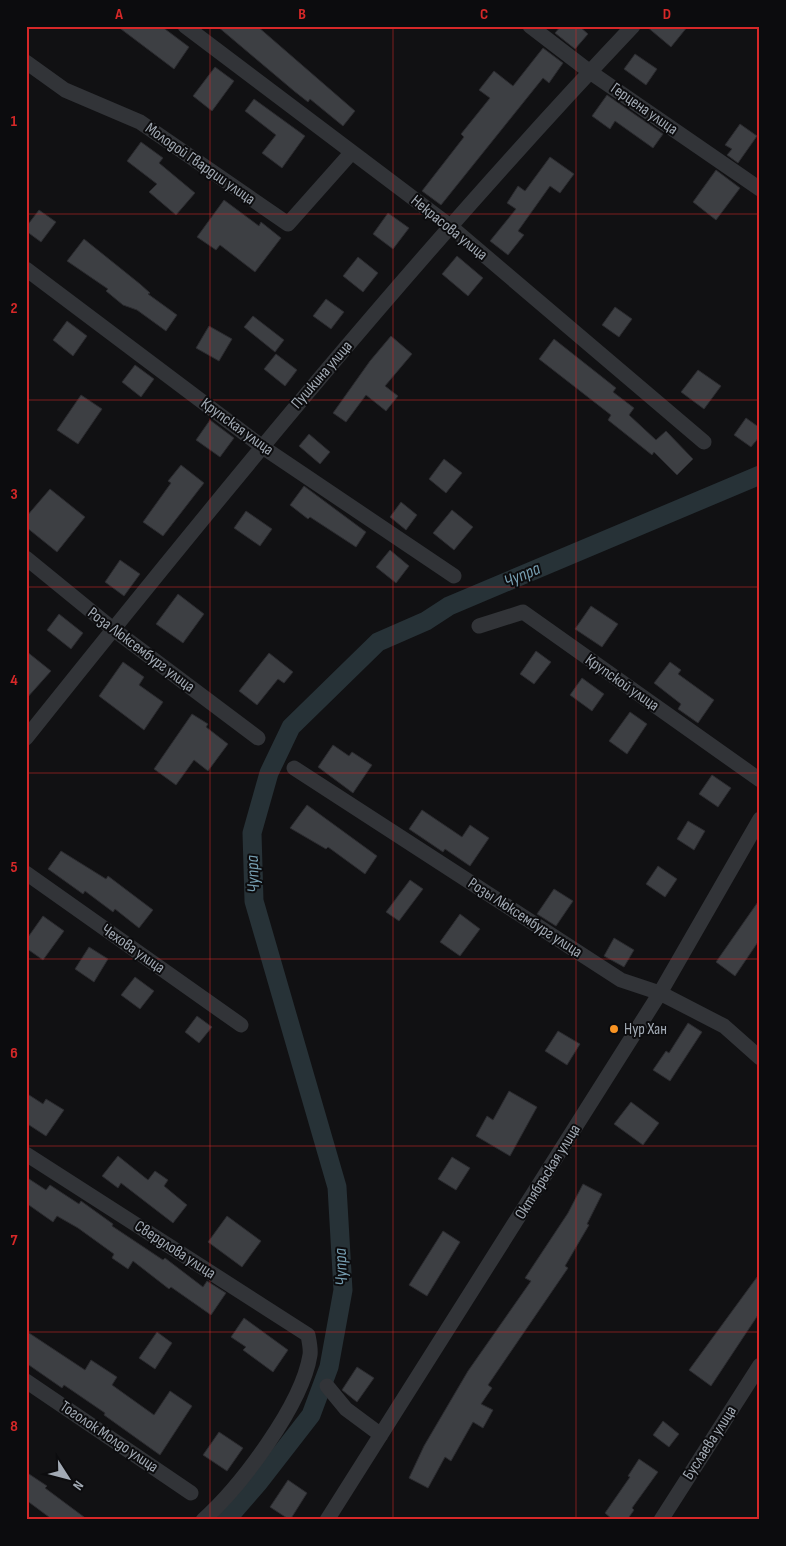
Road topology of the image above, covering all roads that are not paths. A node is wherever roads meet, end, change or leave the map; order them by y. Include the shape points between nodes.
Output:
1 (185, 26) edge
2 (530, 26) edge
3 (633, 26) edge
4 (26, 62) edge
5 (590, 72) junction
6 (352, 152) junction
7 (760, 190) edge
8 (450, 226) junction
9 (26, 269) edge
10 (704, 442) dead end
11 (261, 446) junction
12 (26, 558) edge
13 (454, 576) dead end
14 (479, 626) dead end
15 (113, 629) junction
16 (26, 738) edge
17 (258, 738) dead end
18 (294, 768) dead end
19 (760, 780) edge
20 (760, 819) edge
21 (26, 873) edge
22 (660, 993) junction
23 (241, 1025) dead end
24 (760, 1058) edge
25 (26, 1154) edge
26 (757, 1374) edge
27 (26, 1381) edge
28 (327, 1386) dead end
29 (381, 1436) junction
30 (191, 1492) dead end
31 (202, 1520) edge
32 (327, 1520) edge
33 (661, 1520) edge

1 - 6 street, Некрасова улица
2 - 5 street, Герцена улица
3 - 5 street, Пушкина улица
4 - 6 street, Молодой Гвардии улица via 65,90 140,122 288,224
5 - 7 street, Герцена улица
5 - 8 street, Пушкина улица
6 - 8 street, Некрасова улица
8 - 10 street, Некрасова улица
8 - 11 street, Пушкина улица
9 - 11 street, Крупская улица
11 - 13 street, Крупская улица
11 - 15 street, Пушкина улица
12 - 15 street, Роза Люксембург улица
14 - 19 street, Крупской улица via 523,612
15 - 16 street, Пушкина улица
15 - 17 street, Роза Люксембург улица
18 - 22 street, Розы Люксембург улица via 621,980
20 - 22 street, Октябрьская улица
21 - 23 street, Чехова улица
22 - 24 street, Розы Люксембург улица via 724,1026
22 - 29 street, Октябрьская улица
25 - 31 street, Свердлова улица via 308,1336 310,1354 296,1396 247,1473
26 - 33 street, Буслаева улица
27 - 30 street, Тоголок Молдо улица
28 - 29 street via 346,1409
29 - 32 street, Октябрьская улица

